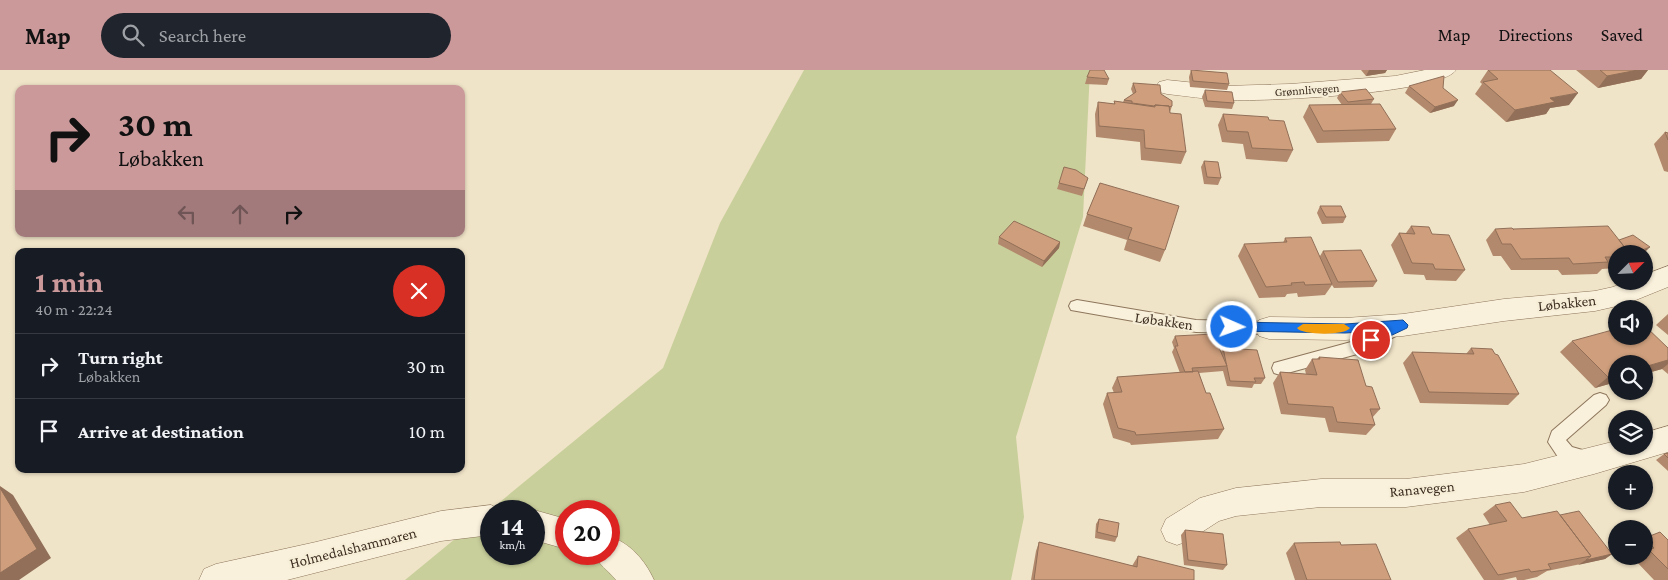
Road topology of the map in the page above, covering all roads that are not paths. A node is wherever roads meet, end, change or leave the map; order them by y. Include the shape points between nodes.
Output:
1 (1445, 70) edge
2 (1167, 86) dead end
3 (1668, 276) edge
4 (1077, 306) dead end
5 (1403, 325) junction
6 (1269, 328) joint
7 (1280, 368) dead end
8 (1600, 400) dead end
9 (1668, 439) edge
10 (1594, 461) junction
11 (480, 521) edge
12 (1177, 530) dead end
13 (620, 560) edge
14 (216, 580) edge
15 (637, 580) edge

1 - 2 street, Grønnlivegen via 1395,83 1290,91 1225,93
3 - 5 street, Løbakken via 1617,297
4 - 6 lane, Løbakken via 1196,326
5 - 6 street, Løbakken
5 - 7 lane, Løbakken via 1355,348
8 - 10 lane via 1558,436 1566,454
9 - 10 street, Ranavegen
10 - 12 street, Ranavegen via 1524,478 1406,493 1321,493 1236,502 1211,508
11 - 14 street, Holmedalshammaren via 441,526
13 - 15 street

